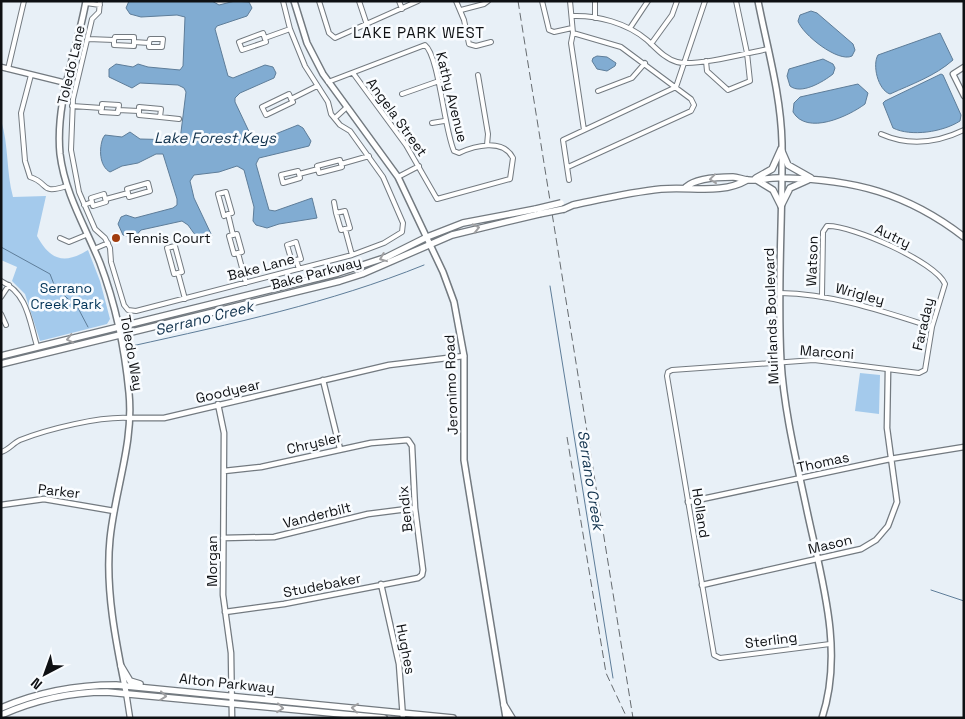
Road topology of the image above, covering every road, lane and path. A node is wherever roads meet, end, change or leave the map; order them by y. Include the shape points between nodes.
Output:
1 (24, 1) edge
2 (283, 1) edge
3 (294, 1) edge
4 (319, 1) edge
5 (359, 1) edge
6 (398, 1) edge
7 (418, 1) edge
8 (456, 1) edge
9 (542, 1) edge
10 (570, 1) edge
11 (595, 1) edge
12 (648, 1) edge
13 (677, 1) edge
14 (705, 1) edge
15 (736, 1) edge
16 (758, 1) edge
17 (86, 2) edge
18 (488, 2) edge
19 (100, 3) edge
20 (402, 9) junction
21 (461, 10) junction
22 (572, 16) junction
23 (596, 18) junction
24 (367, 24) junction
25 (630, 28) junction
26 (290, 29) junction
27 (573, 31) junction
28 (264, 38) junction
29 (88, 39) junction
30 (114, 40) junction
31 (134, 42) junction
32 (491, 42) dead end
33 (150, 43) dead end
34 (651, 44) junction
35 (768, 49) junction
36 (747, 53) junction
37 (706, 60) junction
38 (645, 63) junction
39 (685, 64) junction
40 (1, 66) edge
41 (964, 67) edge
42 (8, 68) junction
43 (353, 73) junction
44 (32, 75) junction
45 (478, 75) dead end
46 (328, 82) junction
47 (439, 82) junction
48 (66, 83) junction
49 (317, 86) junction
50 (676, 87) junction
51 (598, 91) dead end
52 (402, 94) dead end
53 (964, 96) edge
54 (291, 98) junction
55 (72, 106) junction
56 (347, 107) junction
57 (102, 108) junction
58 (118, 110) junction
59 (139, 111) junction
60 (160, 117) junction
61 (335, 118) junction
62 (179, 119) dead end
63 (444, 121) junction
64 (432, 123) dead end
65 (584, 130) junction
66 (964, 130) edge
67 (880, 134) dead end
68 (509, 144) dead end
69 (487, 145) junction
70 (782, 149) junction
71 (506, 151) junction
72 (369, 156) junction
73 (341, 164) junction
74 (419, 166) junction
75 (568, 167) junction
76 (318, 169) junction
77 (299, 174) junction
78 (398, 176) junction
79 (780, 178) junction
80 (755, 179) junction
81 (812, 179) junction
82 (569, 180) dead end
83 (747, 180) junction
84 (66, 186) junction
85 (686, 187) junction
86 (128, 193) junction
87 (106, 199) junction
88 (92, 202) junction
89 (334, 202) dead end
90 (84, 204) junction
91 (781, 206) junction
92 (538, 211) junction
93 (336, 213) junction
94 (228, 214) junction
95 (825, 228) joint
96 (345, 229) junction
97 (233, 234) junction
98 (86, 235) junction
99 (427, 237) junction
100 (964, 237) edge
101 (60, 238) dead end
102 (108, 243) junction
103 (430, 244) junction
104 (93, 249) junction
105 (238, 253) junction
106 (352, 255) junction
107 (296, 260) junction
108 (299, 269) junction
109 (178, 273) junction
110 (1, 281) edge
111 (944, 282) joint
112 (246, 283) junction
113 (9, 285) junction
114 (780, 293) junction
115 (822, 296) junction
116 (1, 297) edge
117 (185, 298) junction
118 (124, 305) joint
119 (1, 314) edge
120 (6, 325) dead end
121 (118, 327) junction
122 (932, 327) junction
123 (119, 335) junction
124 (38, 346) junction
125 (40, 354) junction
126 (1, 356) edge
127 (464, 356) junction
128 (781, 362) junction
129 (1, 364) edge
130 (888, 370) junction
131 (668, 372) joint
132 (924, 372) joint
133 (323, 380) junction
134 (218, 404) junction
135 (130, 418) junction
136 (410, 442) joint
137 (964, 447) edge
138 (340, 449) junction
139 (1, 452) edge
140 (890, 459) junction
141 (224, 471) junction
142 (800, 478) junction
143 (688, 502) junction
144 (1, 505) edge
145 (415, 508) junction
146 (114, 511) junction
147 (223, 538) junction
148 (818, 558) junction
149 (422, 575) joint
150 (381, 584) junction
151 (702, 585) junction
152 (225, 612) junction
153 (830, 644) junction
154 (715, 656) joint
155 (121, 666) junction
156 (124, 686) junction
157 (158, 688) junction
158 (126, 692) junction
159 (232, 699) junction
160 (504, 705) junction
161 (1, 708) edge
162 (1, 715) edge
163 (403, 715) edge
164 (130, 718) edge
165 (232, 718) edge
166 (384, 718) edge
167 (453, 718) edge
168 (506, 718) edge
169 (512, 718) edge
170 (822, 718) edge

1 - 42 street
2 - 26 street
3 - 46 main road, Jeronimo Road via 307,43
4 - 24 street via 332,38
5 - 24 street
6 - 20 street
7 - 20 street
8 - 21 street
9 - 27 street via 550,30
10 - 22 street
11 - 23 street
12 - 25 street
13 - 34 street via 672,15
14 - 39 street
15 - 36 street
16 - 35 main road, Muirlands Boulevard
17 - 19 street
17 - 48 main road, Toledo Way
18 - 21 street
19 - 29 street, Toledo Lane via 99,12 92,19
20 - 24 street
21 - 32 street via 469,44 476,46
22 - 23 street
22 - 27 street
23 - 25 street
25 - 34 street
26 - 28 street
26 - 49 street
27 - 38 street via 617,45
27 - 65 street via 571,43
28 - 28 street via 266,42 242,50 239,42 263,33
29 - 30 street
29 - 55 street, Toledo Lane
30 - 31 street via 115,37 134,38
30 - 31 street via 114,45 134,46
31 - 33 street
34 - 39 street via 672,60
35 - 36 street
35 - 70 main road, Muirlands Boulevard
36 - 37 street
36 - 37 street via 750,81 730,90 710,74
37 - 39 street
38 - 50 street
38 - 51 street via 634,77
39 - 50 street
40 - 42 street
41 - 53 street via 953,74
42 - 44 street
43 - 46 street
43 - 47 street, Kathy Avenue via 422,45 427,46
43 - 74 street, Angela Street
44 - 48 street
44 - 84 street via 21,108 25,165 30,177 47,189 52,191
45 - 69 street
46 - 56 main road, Jeronimo Road
47 - 52 street
47 - 63 street, Kathy Avenue
48 - 84 main road, Toledo Way via 61,111 60,153
49 - 54 street
49 - 61 street
50 - 65 street
50 - 75 street via 693,101 691,111
54 - 54 street via 293,102 266,115 262,107 289,94
55 - 57 street
55 - 90 street, Toledo Lane via 70,150
56 - 61 street
56 - 78 main road, Jeronimo Road
57 - 58 street via 101,112 118,113
57 - 58 street via 102,104 118,105
58 - 59 street
59 - 60 street via 139,115
59 - 60 street via 139,107 161,109
60 - 62 street
61 - 72 street via 350,131
63 - 64 street
63 - 69 street, Kathy Avenue via 456,152
65 - 75 street via 563,140
66 - 67 street via 942,139 920,142 897,140
68 - 71 street
69 - 71 street
70 - 79 main road, Muirlands Boulevard
70 - 80 main road via 772,169
70 - 81 main road via 788,165
71 - 74 street, Angela Street via 513,158 510,178 437,199
72 - 73 street
72 - 106 street, Bake Lane via 403,223 402,232
73 - 76 street via 340,160 317,166
73 - 76 street via 342,167 319,173
74 - 78 street
75 - 82 street
76 - 77 street
77 - 77 street via 300,178 283,183 281,175 298,171
78 - 99 main road, Jeronimo Road
79 - 80 main road, Bake Parkway
79 - 81 main road, Bake Parkway
79 - 91 main road, Muirlands Boulevard
80 - 83 main road, Bake Parkway
80 - 91 main road via 773,190
81 - 91 main road via 790,188
81 - 100 main road, Bake Parkway via 861,185 900,199 944,222
83 - 85 main road, Bake Parkway via 736,187 694,190
83 -> 85 main road, Bake Parkway via 735,176 692,182
84 - 98 main road, Toledo Way
85 - 92 main road, Bake Parkway, bridge via 639,192
86 - 86 street via 130,197 150,191 148,183 127,189
86 - 87 street
87 - 88 street via 106,202 93,206
87 - 88 street via 104,194 91,198
88 - 90 street
89 - 93 street
90 - 102 street, Toledo Lane via 95,229
91 - 114 main road, Muirlands Boulevard
92 - 99 main road, Bake Parkway via 463,223
103 -> 92 main road, Bake Parkway via 465,230
93 - 96 street via 341,230
93 - 96 street via 346,211 350,228
94 - 94 street via 232,213 226,192 218,194 224,216
94 - 97 street
95 - 111 street, Autry via 845,229 885,243
95 - 115 street, Watson
96 - 106 street
97 - 105 street via 237,234 242,252
97 - 105 street via 229,236 234,254
98 - 101 street via 69,242
98 - 104 main road, Toledo Way
99 - 103 main road, Jeronimo Road
99 -> 121 main road, Bake Parkway via 387,257 338,273
102 - 104 street
102 - 118 street, Toledo Lane
103 - 123 main road, Bake Parkway via 348,279
103 - 127 main road, Jeronimo Road via 451,293
104 - 121 main road, Toledo Way
105 - 112 street
106 - 108 street, Bake Lane
107 - 107 street via 301,259 296,242 287,245 292,262
107 - 108 street
108 - 112 street, Bake Lane
109 - 109 street via 182,272 175,246 167,248 174,274
109 - 117 street
110 - 113 street
111 - 122 street, Faraday
112 - 117 street, Bake Lane
113 - 116 street
113 - 124 street via 22,298
114 - 115 street, Wrigley
114 - 128 main road, Muirlands Boulevard
115 - 122 street, Wrigley via 842,299
117 - 118 street, Bake Lane via 136,311 128,310
119 - 120 street
121 - 123 main road, Toledo Way
121 -> 124 main road, Bake Parkway
122 - 132 street, Faraday
123 - 125 main road, Bake Parkway
123 - 135 main road, Toledo Way
124 - 125 main road
124 - 126 main road, Bake Parkway
125 - 129 main road, Bake Parkway
127 - 133 street, Goodyear via 396,363
127 - 160 main road, Jeronimo Road via 464,460
128 - 130 street, Marconi via 814,360
128 - 131 street, Marconi
128 - 142 main road, Muirlands Boulevard
130 - 132 street, Marconi
130 - 140 street, Mason via 886,399
131 - 143 street, Holland
133 - 134 street, Goodyear
133 - 138 street
134 - 135 street, Goodyear via 164,418
134 - 141 street, Morgan via 224,433
135 - 139 street, Goodyear via 99,420 39,434 18,441
135 - 146 main road, Toledo Way
136 - 138 street, Chrysler via 371,443
136 - 145 street, Bendix
137 - 140 street, Thomas
138 - 141 street, Chrysler via 261,467
140 - 142 street, Thomas
140 - 148 street, Mason via 897,502 896,512 888,526 870,545
141 - 147 street, Morgan
142 - 143 street, Thomas
142 - 148 main road, Muirlands Boulevard
143 - 151 street, Holland
144 - 146 street, Parker via 33,498
145 - 147 street, Vanderbilt via 368,514 274,537
145 - 149 street, Bendix
146 - 155 main road, Toledo Way via 109,579
147 - 152 street, Morgan
148 - 151 street, Mason
148 - 153 main road, Muirlands Boulevard via 827,603
149 - 150 street, Studebaker
150 - 152 street, Studebaker via 284,604
150 - 163 street, Hughes via 399,664
151 - 154 street, Holland
152 - 159 street, Morgan via 231,653
153 - 154 street, Sterling
153 - 170 main road, Muirlands Boulevard via 828,695
155 - 156 main road, Toledo Way
155 - 157 main road via 130,681
156 - 157 main road, Alton Parkway
156 - 158 main road, Toledo Way
156 - 161 main road, Alton Parkway via 69,688
157 - 159 main road, Alton Parkway
158 -> 159 main road, Alton Parkway
158 - 162 main road, Alton Parkway via 65,696
158 - 164 street, Toledo Way
163 -> 159 main road, Alton Parkway
159 - 165 street, Morgan
159 -> 166 main road, Alton Parkway
160 - 168 main road, Jeronimo Road
160 - 169 main road
163 - 167 main road, Alton Parkway

